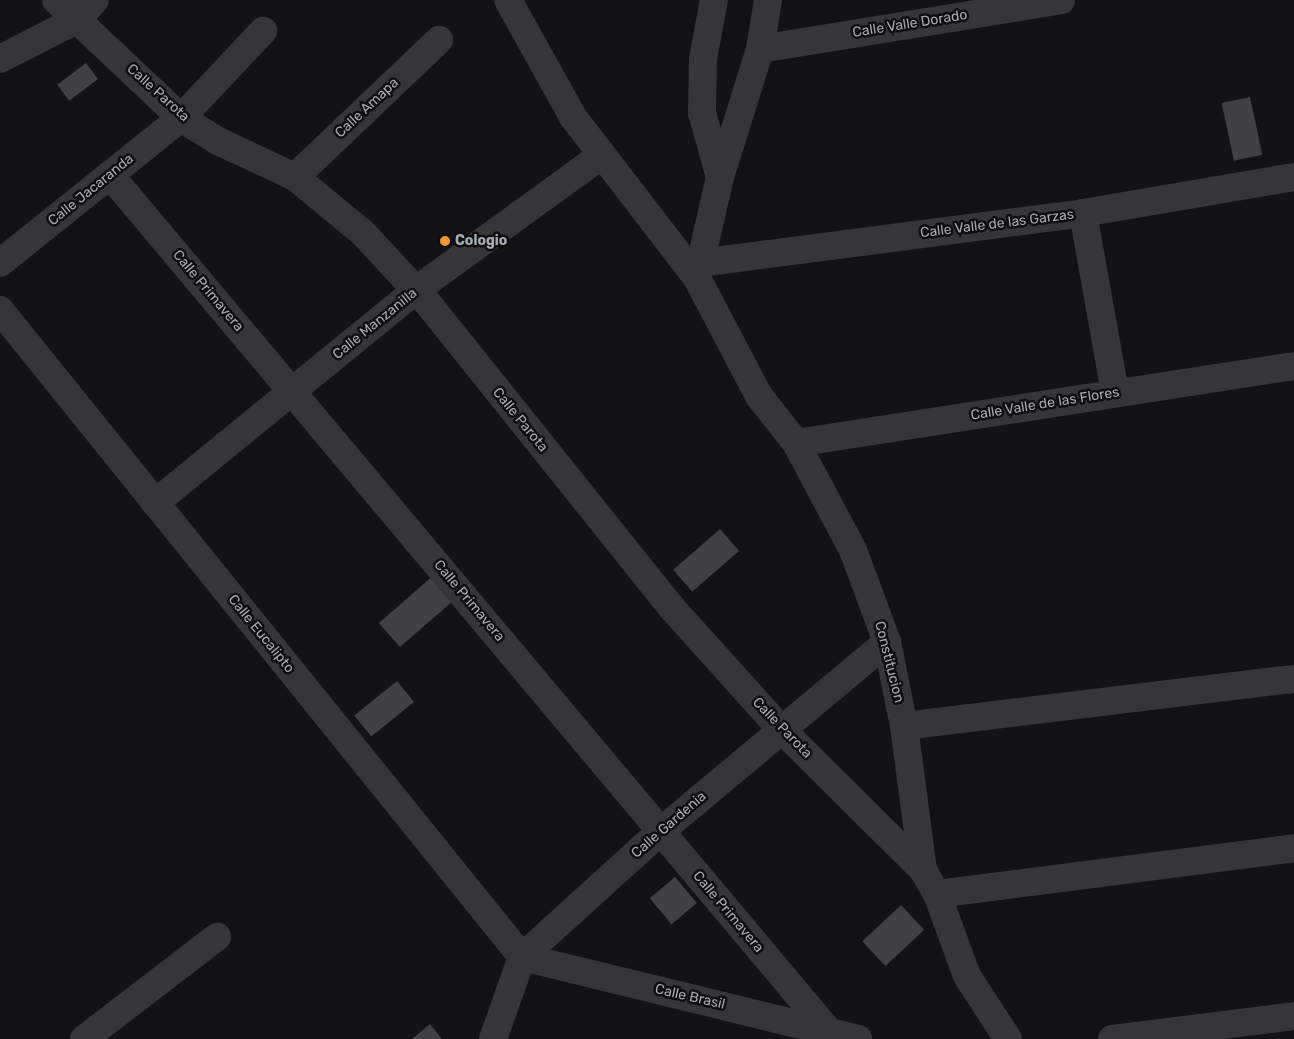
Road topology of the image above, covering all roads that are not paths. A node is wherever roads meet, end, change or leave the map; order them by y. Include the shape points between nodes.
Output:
1 (56, 0) edge
2 (508, 0) edge
3 (768, 0) edge
4 (1061, 0) edge
5 (707, 7) edge
6 (86, 9) edge
7 (264, 31) dead end
8 (440, 40) dead end
9 (760, 49) junction
10 (0, 59) edge
11 (181, 118) junction
12 (602, 155) junction
13 (110, 175) junction
14 (295, 177) junction
15 (720, 177) junction
16 (1294, 177) edge
17 (1083, 213) junction
18 (0, 263) edge
19 (698, 270) junction
20 (416, 290) junction
21 (0, 310) edge
22 (1294, 366) edge
23 (293, 391) junction
24 (1115, 393) junction
25 (796, 444) junction
26 (155, 502) junction
27 (887, 642) junction
28 (1294, 679) edge
29 (904, 726) junction
30 (781, 729) junction
31 (661, 831) junction
32 (1294, 848) edge
33 (923, 870) junction
34 (937, 894) junction
35 (216, 937) dead end
36 (522, 957) junction
37 (1294, 1016) edge
38 (826, 1028) junction
39 (84, 1039) edge
40 (493, 1039) edge
41 (858, 1039) edge
42 (1008, 1039) edge
43 (1112, 1039) edge

1 - 6 street, Calle Parota
2 - 12 street, Constitucion via 573,117
3 - 9 street
4 - 9 street, Calle Valle Dorado
5 - 15 street via 702,112
6 - 10 street
6 - 11 street, Calle Parota
7 - 11 street, Calle Jacaranda
8 - 14 street, Calle Amapa
9 - 15 street
11 - 13 street, Calle Jacaranda
11 - 14 street, Calle Parota via 218,141
12 - 19 street, Constitucion
12 - 20 street, Calle Manzanilla
13 - 18 street, Calle Jacaranda
13 - 23 street, Calle Primavera
14 - 20 street, Calle Parota via 363,233
15 - 19 street
16 - 17 street, Calle Valle de las Garzas
17 - 19 street, Calle Valle de las Garzas
17 - 24 street
19 - 25 street, Constitucion via 759,396
20 - 23 street, Calle Manzanilla
20 - 30 street, Calle Parota via 671,607
21 - 26 street, Calle Eucalipto
22 - 24 street, Calle Valle de las Flores
23 - 26 street, Calle Manzanilla
23 - 31 street, Calle Primavera
24 - 25 street, Calle Valle de las Flores
25 - 27 street, Constitucion via 853,550
26 - 36 street, Calle Eucalipto
27 - 29 street, Constitucion
27 - 30 street, Calle Gardenia
28 - 29 street
29 - 33 street, Constitucion
30 - 31 street, Calle Gardenia
30 - 33 street, Calle Parota
31 - 36 street, Calle Gardenia
31 - 38 street, Calle Primavera
32 - 34 street
33 - 34 street, Constitucion
34 - 42 street, Constitucion via 967,976
35 - 39 street
36 - 38 street, Calle Brasil
36 - 40 street, Calle Gardenia
37 - 43 street
38 - 41 street, Calle Brasil

